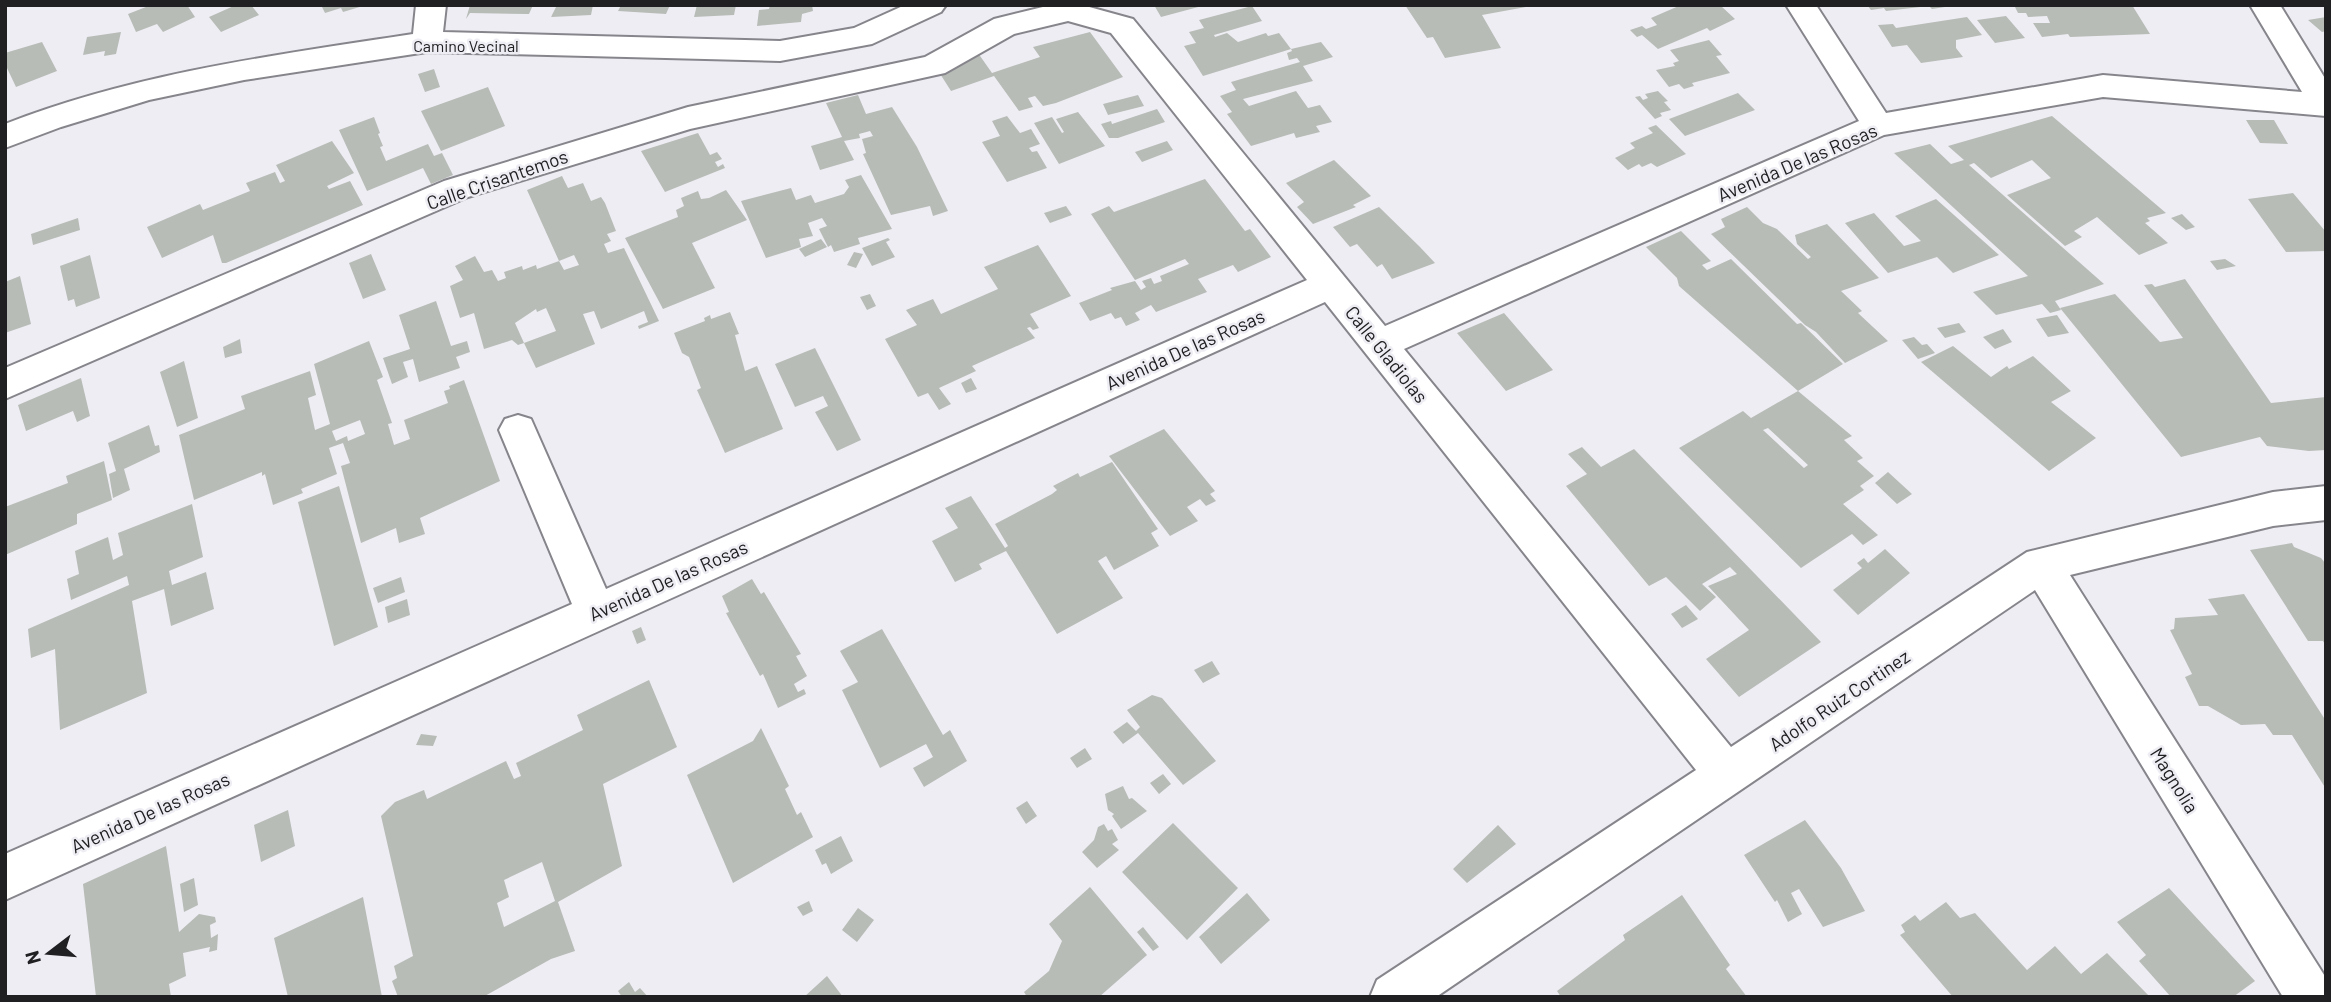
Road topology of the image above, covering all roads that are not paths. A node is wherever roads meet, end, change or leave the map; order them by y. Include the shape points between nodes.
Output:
1 (431, 5) edge
2 (931, 5) edge
3 (1801, 5) edge
4 (2265, 5) edge
5 (1005, 26) joint
6 (427, 42) junction
7 (2325, 105) edge
8 (1878, 125) junction
9 (5, 137) edge
10 (1331, 284) junction
11 (1378, 344) junction
12 (5, 384) edge
13 (518, 430) dead end
14 (2326, 503) edge
15 (2041, 564) junction
16 (596, 613) junction
17 (1727, 775) junction
18 (5, 877) edge
19 (1394, 997) edge
20 (2310, 997) edge

1 - 6 street
2 - 6 street, Camino Vecinal via 860,37 780,51
3 - 8 street
4 - 7 street
5 - 10 street, Calle Gladiolas via 1068,11 1122,26
5 - 12 street, Calle Crisantemos via 934,66 688,118 456,190
6 - 9 street, Camino Vecinal via 147,90
7 - 8 street, Avenida De las Rosas via 2103,86
8 - 11 street, Avenida De las Rosas
10 - 11 street, Calle Gladiolas
10 - 16 street, Avenida De las Rosas
11 - 17 street, Calle Gladiolas
13 - 16 street
14 - 15 street, Adolfo Ruiz Cortinez via 2273,509
15 - 17 street, Adolfo Ruiz Cortinez
15 - 20 street, Magnolia
16 - 18 street, Avenida De las Rosas
17 - 19 street, Adolfo Ruiz Cortinez

